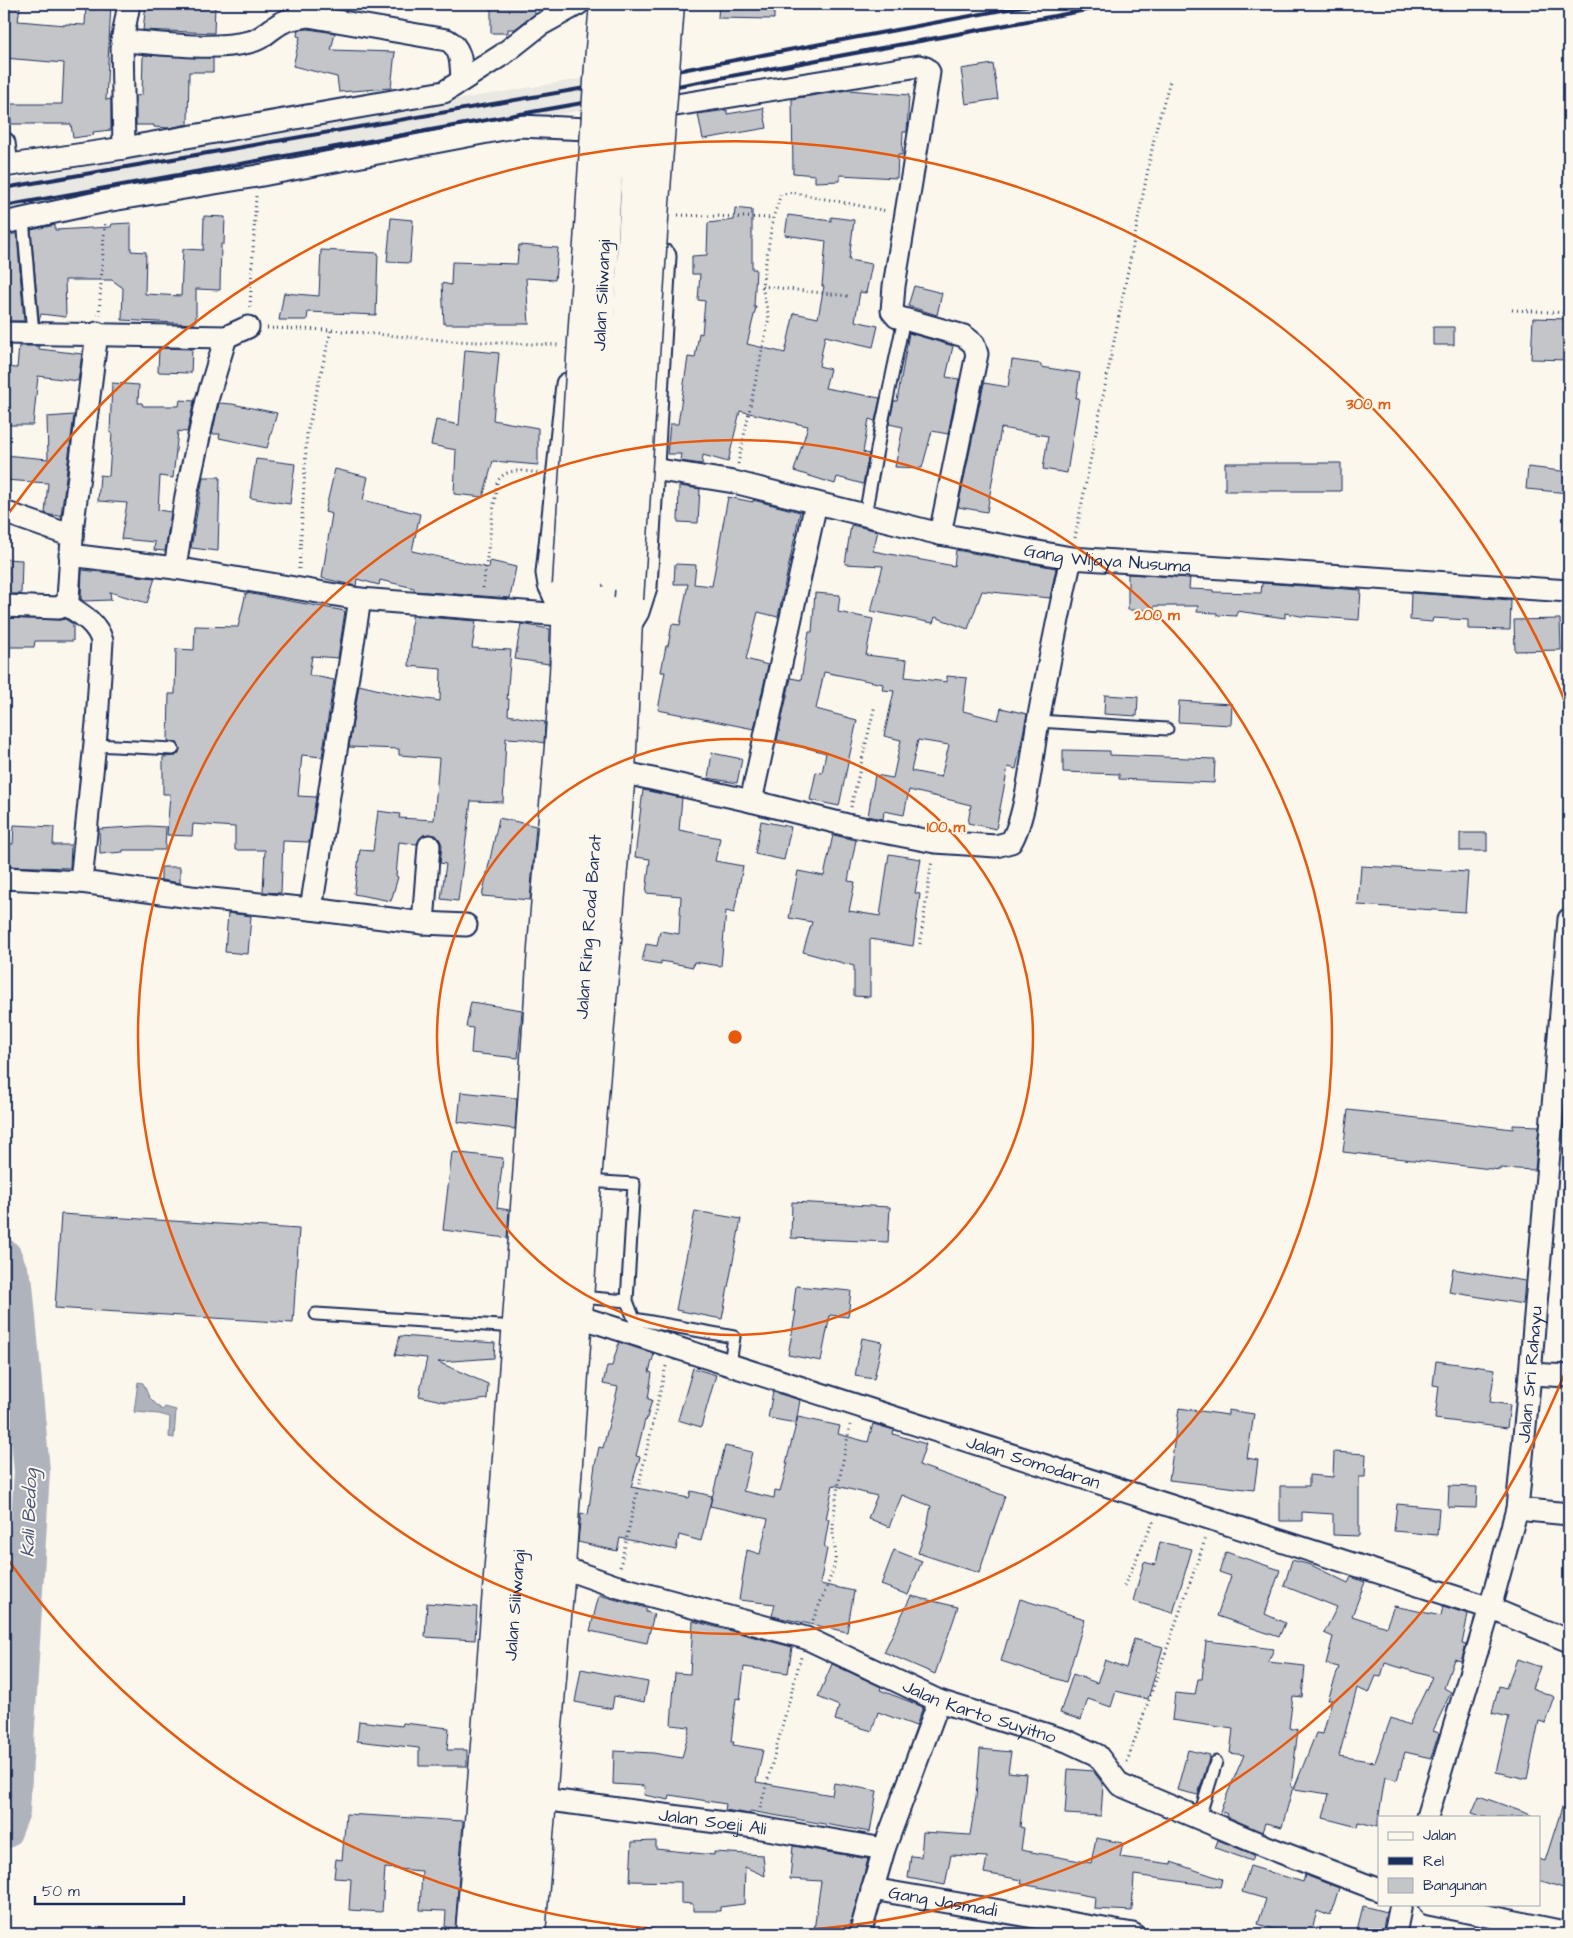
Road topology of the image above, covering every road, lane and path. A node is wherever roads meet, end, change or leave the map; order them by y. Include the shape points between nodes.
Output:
1 (128, 4) edge
2 (578, 4) edge
3 (604, 4) edge
4 (623, 4) edge
5 (647, 4) edge
6 (670, 4) edge
7 (674, 4) edge
8 (122, 41) junction
9 (462, 80) junction
10 (1170, 81) dead end
11 (670, 106) junction
12 (588, 129) junction
13 (4, 143) edge
14 (124, 148) junction
15 (5, 166) edge
16 (257, 176) junction
17 (106, 201) junction
18 (667, 215) junction
19 (906, 215) junction
20 (773, 218) junction
21 (14, 221) edge
22 (762, 286) junction
23 (848, 296) dead end
24 (1512, 310) dead end
25 (1569, 313) edge
26 (904, 319) junction
27 (248, 327) junction
28 (331, 330) junction
29 (4, 332) edge
30 (33, 333) junction
31 (97, 334) junction
32 (226, 337) junction
33 (571, 345) junction
34 (653, 470) junction
35 (557, 474) junction
36 (734, 482) junction
37 (816, 503) junction
38 (4, 512) edge
39 (865, 515) junction
40 (940, 534) junction
41 (71, 546) junction
42 (1071, 558) junction
43 (175, 568) junction
44 (614, 576) joint
45 (577, 585) junction
46 (298, 590) junction
47 (1569, 591) edge
48 (360, 599) junction
49 (65, 604) junction
50 (4, 606) edge
51 (480, 608) junction
52 (571, 622) junction
53 (619, 628) junction
54 (875, 706) dead end
55 (1047, 722) junction
56 (1167, 728) dead end
57 (95, 745) junction
58 (173, 749) dead end
59 (621, 772) junction
60 (751, 801) junction
61 (847, 825) junction
62 (935, 842) junction
63 (428, 846) dead end
64 (4, 878) edge
65 (80, 882) junction
66 (311, 909) junction
67 (1569, 919) edge
68 (423, 923) junction
69 (466, 925) dead end
70 (920, 944) dead end
71 (544, 1071) junction
72 (1562, 1099) edge
73 (587, 1181) junction
74 (550, 1276) junction
75 (627, 1301) junction
76 (579, 1307) junction
77 (316, 1314) dead end
78 (516, 1327) junction
79 (671, 1346) junction
80 (730, 1364) junction
81 (1530, 1374) junction
82 (1569, 1376) edge
83 (854, 1405) junction
84 (559, 1454) junction
85 (1161, 1503) junction
86 (1517, 1508) junction
87 (1569, 1514) edge
88 (1212, 1520) junction
89 (561, 1567) junction
90 (615, 1586) junction
91 (1124, 1586) dead end
92 (1490, 1608) junction
93 (806, 1638) junction
94 (1569, 1641) edge
95 (939, 1701) junction
96 (1216, 1762) dead end
97 (1120, 1785) junction
98 (542, 1799) junction
99 (1427, 1816) edge
100 (1199, 1818) junction
101 (755, 1827) junction
102 (884, 1848) junction
103 (872, 1889) junction
104 (1378, 1890) edge
105 (1401, 1906) edge
106 (1439, 1906) edge
107 (1086, 1930) edge
108 (1569, 1933) edge
109 (470, 1934) edge
110 (488, 1934) edge
111 (514, 1934) edge
112 (531, 1934) edge
113 (860, 1934) edge
114 (1133, 1934) edge
115 (1395, 1934) edge

1 - 8 street
2 - 9 street via 540,25
3 - 7 street via 616,14 639,18 666,11
3 - 45 main road, bridge via 597,89
4 - 45 main road, Jalan Siliwangi, bridge
5 - 44 main road, Jalan Siliwangi, bridge
6 - 53 main road, bridge via 629,598
8 - 9 street via 211,46 250,42 291,18 308,16 447,40 458,50
8 - 14 street
9 - 14 street via 444,92
10 - 42 path via 1156,130
11 - 12 street
11 - 18 street
11 - 19 street via 919,66 926,68 929,72
12 - 16 street via 519,126
12 - 33 street
13 - 15 street
14 - 15 street
16 - 17 street
16 - 27 path
17 - 21 street
17 - 31 path
18 - 20 path
18 - 34 street
19 - 20 path via 788,192 781,194
19 - 26 street via 892,300 892,311
20 - 22 path
21 - 30 lane
22 - 23 path
22 - 36 path via 769,318
24 - 25 path
26 - 39 lane
26 - 40 street via 964,336 974,344 977,354
27 - 28 path
27 - 32 street
28 - 33 path via 452,341
28 - 46 path via 307,433
29 - 30 street
30 - 31 street
31 - 32 street
31 - 41 street
32 - 43 street via 207,400 186,496
33 - 35 street
34 - 36 street, Gang Wijaya Nusuma
34 - 53 street via 646,587 638,612
35 - 51 path via 508,472 497,482
35 - 52 street via 547,573 549,585
36 - 37 street, Gang Wijaya Nusuma
37 - 39 street, Gang Wijaya Nusuma
37 - 60 street
38 - 41 street
39 - 40 street, Gang Wijaya Nusuma
40 - 42 street, Gang Wijaya Nusuma
41 - 43 street
41 - 49 street
42 - 47 street, Gang Wijaya Nusuma
42 - 55 street
43 - 46 street
44 - 53 main road, Jalan Ring Road Barat
45 - 52 main road
46 - 48 street
48 - 51 street
48 - 66 street
49 - 50 street via 51,609
49 - 57 street via 86,617 99,631 102,641
51 - 52 street
52 - 71 main road via 544,923
53 - 59 main road
53 - 74 main road, Jalan Ring Road Barat
54 - 61 path
55 - 56 lane
55 - 62 street via 1017,832 1011,842 996,846
57 - 58 lane
57 - 65 street
59 - 60 street
59 - 73 main road
60 - 61 street
61 - 62 street
62 - 70 path
63 - 68 street
64 - 65 street
65 - 66 street
66 - 68 street
67 - 72 street, Jalan Sri Rahayu
68 - 69 street
71 - 74 main road
71 - 78 main road
72 - 81 street, Jalan Sri Rahayu
73 - 75 lane via 634,1184
73 - 76 main road
74 - 84 main road, Jalan Siliwangi
74 - 110 main road, Jalan Siliwangi via 532,1330 524,1486
75 - 76 lane
75 - 80 lane via 634,1319 734,1337
76 - 79 street, Jalan Somodaran
76 - 84 main road
77 - 78 lane
78 - 109 main road
79 - 80 street, Jalan Somodaran
79 - 90 path
80 - 83 street, Jalan Somodaran
81 - 82 street
81 - 86 street, Jalan Sri Rahayu
83 - 85 street, Jalan Somodaran
83 - 93 path via 836,1498 834,1567
84 - 89 main road
84 - 111 main road, Jalan Siliwangi
85 - 88 street, Jalan Somodaran
85 - 91 path
86 - 87 street
86 - 92 street, Jalan Sri Rahayu
88 - 92 street, Jalan Somodaran
88 - 97 path
89 - 90 street, Jalan Karto Suyitno
89 - 98 main road
90 - 93 street, Jalan Karto Suyitno
92 - 94 street, Jalan Somodaran
92 - 99 street, Jalan Sri Rahayu
93 - 95 street, Jalan Karto Suyitno
93 - 101 path
95 - 97 street, Jalan Karto Suyitno via 1066,1741 1097,1755
95 - 102 street
96 - 100 lane
97 - 100 street, Jalan Karto Suyitno
98 - 101 street, Jalan Soeji Ali
98 - 112 main road
100 - 104 street, Jalan Karto Suyitno
101 - 102 street, Jalan Soeji Ali
102 - 103 street
103 - 107 street, Gang Jasmadi
103 - 113 street
105 - 115 street
106 - 108 street
107 - 114 street, Gang Jasmadi

